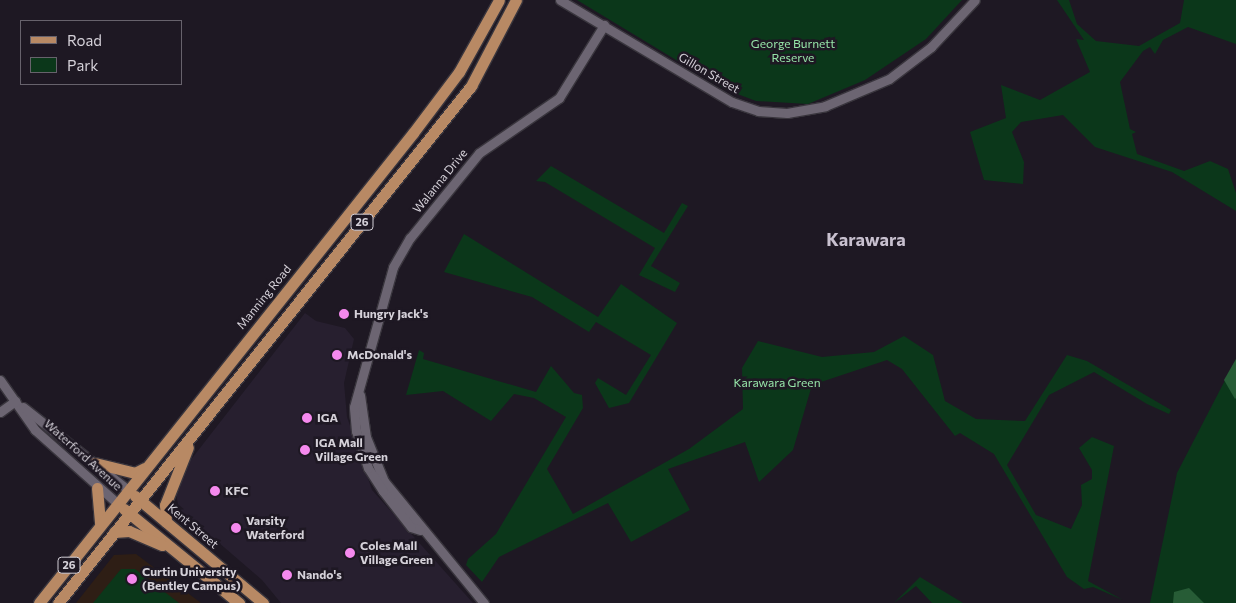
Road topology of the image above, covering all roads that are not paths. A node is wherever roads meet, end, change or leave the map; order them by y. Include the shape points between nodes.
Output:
1 (499, 0) edge
2 (516, 0) edge
3 (560, 0) edge
4 (975, 0) edge
5 (604, 25) junction
6 (0, 380) edge
7 (16, 401) junction
8 (0, 412) edge
9 (194, 434) junction
10 (94, 463) junction
11 (146, 467) junction
12 (97, 488) junction
13 (128, 490) junction
14 (140, 500) junction
15 (117, 503) junction
16 (129, 513) junction
17 (166, 522) junction
18 (100, 526) junction
19 (114, 532) junction
20 (178, 551) junction
21 (481, 600) edge
22 (38, 603) edge
23 (58, 603) edge
24 (239, 603) edge
25 (263, 603) edge

1 - 11 main road, Manning Road / 26 via 459,72 413,133
2 - 9 main road, 26 via 471,86
3 - 5 street, Gillon Street
4 - 5 street, Gillon Street via 932,47 889,78 825,106 787,113 758,111 732,102
5 - 21 street, Walanna Drive via 559,98 538,116 479,152 400,253 354,407 356,431 368,468 400,515 420,530
6 - 7 street, Waterford Avenue
7 - 8 street
7 - 10 street, Waterford Avenue
7 - 12 street, Waterford Avenue via 35,430
9 - 14 main road, 26
9 - 17 main road via 165,505
10 - 11 main road via 135,473
10 - 13 street, Waterford Avenue
11 - 13 main road, Manning Road / 26
12 - 15 street, Waterford Avenue
12 - 18 main road
13 - 14 main road, Kent Street
13 - 15 main road, Manning Road / 26
14 - 16 main road, 26
14 - 17 main road, Kent Street
15 - 16 main road
15 - 18 main road, Manning Road / 26
16 - 19 main road, 26
16 - 20 main road
17 - 25 main road, Kent Street
18 - 22 main road, Manning Road / 26
19 - 20 main road via 138,534
19 - 23 main road, 26
20 - 24 main road

